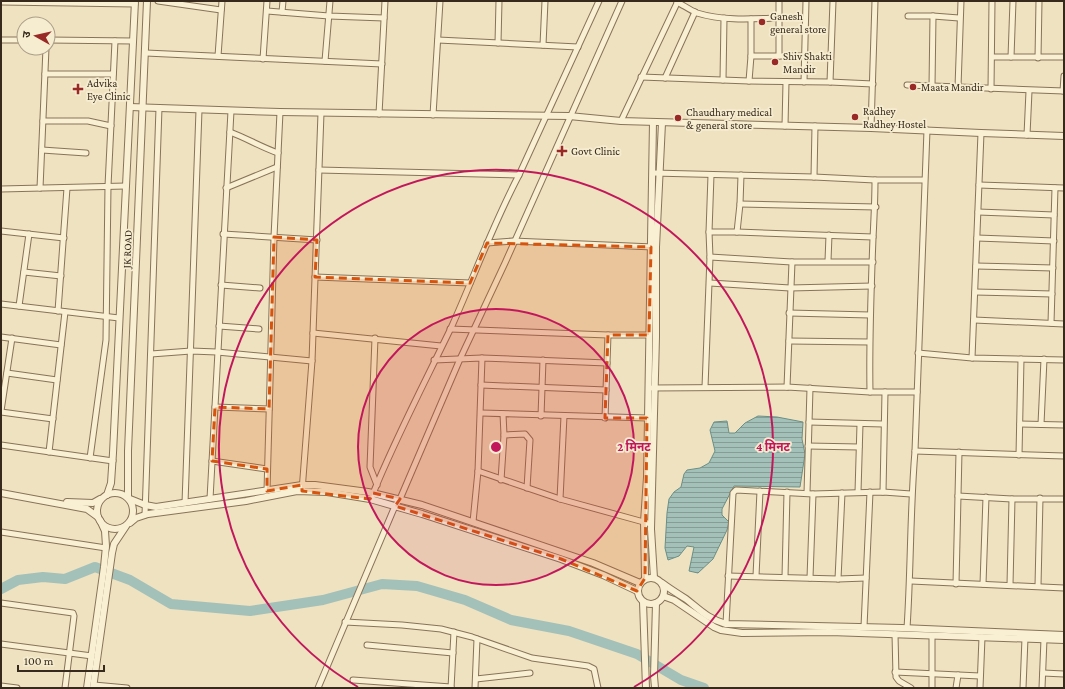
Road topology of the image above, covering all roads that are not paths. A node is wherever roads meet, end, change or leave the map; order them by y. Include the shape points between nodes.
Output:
1 (147, 1) edge
2 (158, 1) edge
3 (222, 1) edge
4 (267, 1) edge
5 (283, 1) edge
6 (330, 1) edge
7 (385, 1) edge
8 (440, 1) edge
9 (499, 1) edge
10 (545, 1) edge
11 (599, 1) edge
12 (622, 1) edge
13 (677, 1) edge
14 (779, 1) edge
15 (806, 1) edge
16 (833, 1) edge
17 (875, 1) edge
18 (960, 1) edge
19 (992, 1) edge
20 (1013, 1) edge
21 (1039, 1) edge
22 (1, 2) edge
23 (29, 2) edge
24 (75, 2) edge
25 (135, 2) edge
26 (221, 10) junction
27 (267, 11) junction
28 (282, 12) junction
29 (695, 12) junction
30 (329, 16) junction
31 (908, 16) dead end
32 (933, 16) junction
33 (384, 18) junction
34 (724, 18) junction
35 (778, 18) junction
36 (959, 18) junction
37 (751, 19) junction
38 (1, 40) edge
39 (16, 40) edge
40 (56, 40) edge
41 (115, 40) junction
42 (438, 40) junction
43 (133, 41) junction
44 (498, 43) junction
45 (543, 45) junction
46 (578, 47) junction
47 (146, 53) junction
48 (46, 56) edge
49 (218, 56) junction
50 (751, 56) junction
51 (779, 56) junction
52 (805, 56) junction
53 (992, 57) junction
54 (1011, 57) junction
55 (1064, 57) edge
56 (1038, 58) junction
57 (263, 59) junction
58 (325, 62) junction
59 (382, 64) junction
60 (45, 74) junction
61 (113, 74) junction
62 (1064, 76) edge
63 (641, 77) junction
64 (665, 78) junction
65 (723, 80) junction
66 (749, 81) junction
67 (786, 82) junction
68 (804, 82) junction
69 (830, 82) junction
70 (873, 84) junction
71 (907, 85) dead end
72 (932, 86) junction
73 (958, 87) junction
74 (991, 89) junction
75 (1029, 91) junction
76 (1064, 91) edge
77 (130, 107) junction
78 (143, 108) junction
79 (160, 108) junction
80 (199, 110) junction
81 (231, 110) junction
82 (280, 112) junction
83 (321, 113) junction
84 (379, 114) junction
85 (433, 115) junction
86 (546, 115) junction
87 (569, 116) junction
88 (43, 121) junction
89 (621, 121) junction
90 (653, 122) junction
91 (662, 123) junction
92 (111, 126) junction
93 (785, 126) junction
94 (815, 126) junction
95 (871, 128) junction
96 (927, 130) junction
97 (230, 132) junction
98 (981, 133) junction
99 (1027, 134) junction
100 (1064, 136) edge
101 (42, 150) junction
102 (86, 153) dead end
103 (278, 153) junction
104 (278, 167) junction
105 (319, 170) junction
106 (653, 173) junction
107 (660, 174) junction
108 (519, 175) junction
109 (711, 175) junction
110 (741, 175) junction
111 (814, 177) junction
112 (875, 180) junction
113 (924, 180) junction
114 (979, 185) junction
115 (108, 186) junction
116 (126, 186) junction
117 (40, 188) junction
118 (67, 188) junction
119 (226, 188) junction
120 (1055, 188) junction
121 (1064, 188) edge
122 (1, 191) edge
123 (740, 204) junction
124 (876, 207) junction
125 (978, 212) junction
126 (1054, 215) junction
127 (1, 231) edge
128 (709, 232) junction
129 (737, 232) junction
130 (29, 234) junction
131 (223, 234) junction
132 (829, 235) junction
133 (274, 237) junction
134 (873, 237) junction
135 (64, 238) junction
136 (977, 238) junction
137 (317, 240) junction
138 (513, 241) junction
139 (1054, 241) junction
140 (487, 243) junction
141 (654, 247) junction
142 (710, 257) junction
143 (828, 261) junction
144 (792, 262) junction
145 (873, 262) junction
146 (976, 266) junction
147 (1053, 268) junction
148 (24, 272) junction
149 (61, 276) junction
150 (315, 277) junction
151 (470, 283) junction
152 (710, 284) junction
153 (221, 285) junction
154 (872, 286) junction
155 (260, 288) dead end
156 (790, 288) junction
157 (975, 292) junction
158 (1052, 294) junction
159 (1, 304) edge
160 (19, 306) junction
161 (58, 311) junction
162 (66, 312) junction
163 (790, 313) junction
164 (870, 315) junction
165 (106, 317) junction
166 (119, 318) junction
167 (974, 320) junction
168 (1051, 323) junction
169 (1064, 324) edge
170 (218, 326) junction
171 (259, 329) dead end
172 (450, 329) junction
173 (474, 330) junction
174 (313, 333) junction
175 (608, 335) junction
176 (649, 335) junction
177 (1, 337) edge
178 (12, 338) junction
179 (375, 338) junction
180 (789, 341) junction
181 (869, 342) junction
182 (61, 346) junction
183 (441, 346) junction
184 (191, 351) junction
185 (217, 352) junction
186 (918, 353) junction
187 (151, 354) junction
188 (271, 358) junction
189 (482, 358) junction
190 (972, 358) junction
191 (460, 359) junction
192 (1021, 359) junction
193 (1044, 359) junction
194 (434, 360) junction
195 (543, 360) junction
196 (1064, 360) edge
197 (312, 361) junction
198 (607, 363) junction
199 (7, 373) junction
200 (57, 380) junction
201 (481, 385) junction
202 (705, 387) junction
203 (787, 387) junction
204 (542, 388) junction
205 (651, 388) junction
206 (810, 388) junction
207 (606, 390) junction
208 (870, 392) junction
209 (885, 392) junction
210 (917, 392) junction
211 (215, 407) junction
212 (269, 409) junction
213 (1, 411) edge
214 (480, 413) junction
215 (503, 414) junction
216 (541, 416) junction
217 (564, 416) junction
218 (605, 418) junction
219 (647, 418) junction
220 (53, 419) junction
221 (809, 422) junction
222 (860, 424) junction
223 (883, 424) junction
224 (1020, 424) junction
225 (1041, 424) junction
226 (1064, 425) edge
227 (504, 434) junction
228 (1, 445) edge
229 (808, 446) junction
230 (859, 447) junction
231 (915, 451) junction
232 (49, 452) junction
233 (959, 452) junction
234 (1019, 455) junction
235 (1064, 456) edge
236 (90, 458) junction
237 (212, 461) junction
238 (112, 462) junction
239 (267, 469) junction
240 (478, 471) junction
241 (501, 480) junction
242 (377, 485) junction
243 (302, 488) junction
244 (527, 488) junction
245 (266, 491) junction
246 (760, 491) junction
247 (787, 492) junction
248 (858, 492) junction
249 (870, 492) junction
250 (883, 492) junction
251 (1, 493) edge
252 (842, 493) junction
253 (807, 494) junction
254 (813, 494) junction
255 (912, 494) junction
256 (105, 496) junction
257 (372, 496) junction
258 (958, 496) junction
259 (986, 497) junction
260 (129, 498) junction
261 (560, 498) junction
262 (1040, 498) junction
263 (210, 499) junction
264 (400, 499) junction
265 (1012, 499) junction
266 (1064, 499) edge
267 (47, 501) junction
268 (186, 503) junction
269 (145, 505) junction
270 (395, 506) junction
271 (145, 515) junction
272 (99, 519) junction
273 (473, 522) junction
274 (644, 522) junction
275 (128, 524) junction
276 (651, 524) junction
277 (1, 532) edge
278 (106, 548) junction
279 (107, 567) junction
280 (728, 576) junction
281 (756, 576) junction
282 (785, 577) junction
283 (654, 578) junction
284 (810, 578) junction
285 (866, 578) junction
286 (838, 579) junction
287 (643, 581) junction
288 (911, 581) junction
289 (662, 583) junction
290 (956, 584) junction
291 (983, 584) junction
292 (1010, 584) junction
293 (1038, 586) junction
294 (1064, 588) edge
295 (637, 591) junction
296 (663, 596) junction
297 (644, 602) junction
298 (1, 603) edge
299 (656, 603) junction
300 (345, 622) junction
301 (726, 624) junction
302 (864, 627) junction
303 (907, 628) junction
304 (98, 632) junction
305 (454, 632) junction
306 (895, 634) junction
307 (1064, 635) edge
308 (932, 636) junction
309 (982, 637) junction
310 (1025, 638) junction
311 (477, 639) junction
312 (1044, 639) junction
313 (1064, 640) edge
314 (1, 644) edge
315 (367, 645) dead end
316 (69, 653) junction
317 (453, 653) junction
318 (92, 656) junction
319 (895, 672) junction
320 (530, 673) dead end
321 (1043, 673) junction
322 (933, 674) junction
323 (1064, 674) edge
324 (958, 675) junction
325 (980, 676) junction
326 (476, 679) junction
327 (353, 680) dead end
328 (1, 686) edge
329 (94, 687) edge
330 (111, 687) edge
331 (451, 687) edge
332 (17, 688) edge
333 (65, 688) edge
334 (87, 688) edge
335 (127, 688) edge
336 (318, 688) edge
337 (475, 688) edge
338 (598, 688) edge
339 (646, 688) edge
340 (655, 688) edge
341 (911, 688) edge
342 (932, 688) edge
343 (956, 688) edge
344 (980, 688) edge
345 (1023, 688) edge
346 (1042, 688) edge

1 - 47 street, JK ROAD
2 - 26 street
3 - 26 street
4 - 27 street
5 - 28 street
6 - 30 street
7 - 33 street
8 - 42 street
9 - 44 street
10 - 45 street
11 - 46 street
12 - 87 street
13 - 29 street
13 - 63 street
14 - 35 street
15 - 52 street
16 - 69 street
17 - 70 street
18 - 36 street
19 - 53 street
20 - 54 street
21 - 56 street
22 - 23 street
23 - 24 street
24 - 25 street
25 - 43 street, JK ROAD
26 - 49 street
27 - 28 street
27 - 57 street
28 - 30 street
29 - 34 street
29 - 64 street
30 - 33 street
30 - 58 street
31 - 32 street
32 - 36 street
32 - 72 street
33 - 59 street
34 - 37 street
34 - 65 street
35 - 37 street
35 - 51 street
36 - 73 street
37 - 50 street
38 - 39 street
40 - 41 street
41 - 43 street
41 - 61 street
42 - 44 street
42 - 85 street
43 - 77 street, JK ROAD
44 - 45 street
45 - 46 street
46 - 86 street
47 - 49 street
47 - 78 street, JK ROAD
48 - 60 street
49 - 57 street
50 - 51 street
50 - 66 street
51 - 52 street
52 - 68 street
53 - 54 street
53 - 74 street
54 - 56 street
55 - 56 street
57 - 58 street
58 - 59 street
59 - 84 street
60 - 61 street
60 - 88 street
61 - 92 street
62 - 76 street
63 - 64 street
63 - 89 street
64 - 65 street
65 - 66 street
66 - 67 street
67 - 68 street
67 - 93 street
68 - 69 street
69 - 70 street
70 - 95 street
71 - 72 street
72 - 73 street
73 - 74 street
74 - 75 street
75 - 76 street
75 - 99 street
77 - 78 street
77 - 116 street, JK ROAD
78 - 79 street
78 - 260 street, JK ROAD via 128,451
79 - 80 street
79 - 187 street
80 - 81 street
80 - 184 street
81 - 82 street
81 - 97 street
82 - 83 street
82 - 103 street
83 - 84 street
83 - 105 street
84 - 85 street
85 - 86 street
86 - 87 street
86 - 108 street
87 - 89 street
87 - 138 street
88 - 92 street via 88,121
88 - 101 street
89 - 90 street
90 - 91 street
90 - 106 street
91 - 93 street
91 - 107 street
92 - 115 street
93 - 94 street
94 - 95 street
94 - 111 street
95 - 96 street
96 - 98 street
96 - 113 street
97 - 103 street
97 - 119 street
98 - 99 street
98 - 114 street
99 - 100 street
101 - 102 street
101 - 117 street
103 - 104 street
104 - 119 street
104 - 133 street
105 - 108 street
105 - 137 street
106 - 107 street
106 - 141 street
107 - 109 street
107 - 141 street
108 - 140 street
109 - 110 street
109 - 128 street
110 - 111 street
110 - 123 street
111 - 112 street
112 - 113 street
112 - 124 street
113 - 186 street
114 - 120 street
114 - 125 street
115 - 116 street
115 - 118 street
115 - 165 street
116 - 166 street, JK ROAD
117 - 118 street
117 - 122 street
118 - 135 street
119 - 131 street
120 - 121 street
120 - 126 street
123 - 124 street
123 - 129 street
124 - 134 street
125 - 126 street
125 - 136 street
126 - 139 street
127 - 130 street
128 - 129 street
128 - 142 street
129 - 132 street
130 - 135 street
130 - 148 street
131 - 133 street
131 - 153 street
132 - 134 street
132 - 143 street
133 - 137 street
133 - 188 street
134 - 145 street
135 - 149 street
136 - 139 street
136 - 146 street
137 - 150 street
138 - 140 street
138 - 141 street
138 - 173 street
139 - 147 street
140 - 151 street
141 - 176 street
141 - 205 street
142 - 144 street
142 - 152 street
143 - 144 street
143 - 145 street
144 - 156 street
145 - 154 street
146 - 147 street
146 - 157 street
147 - 158 street
148 - 149 street
148 - 160 street
149 - 161 street
150 - 151 street
150 - 174 street
151 - 172 street
152 - 156 street
152 - 202 street
153 - 155 street
153 - 170 street
154 - 156 street
154 - 164 street
156 - 163 street
157 - 158 street
157 - 167 street
158 - 168 street
159 - 160 street
160 - 161 street
161 - 162 street
162 - 165 street
162 - 182 street
163 - 164 street
163 - 180 street
164 - 181 street
165 - 166 street
165 - 236 street via 106,340
166 - 238 street, JK ROAD
167 - 168 street
167 - 190 street
168 - 169 street
170 - 171 street
170 - 185 street
172 - 173 street
172 - 183 street
173 - 175 street
173 - 191 street
174 - 179 street
174 - 197 street
175 - 176 street
175 - 198 street
176 - 205 street
177 - 178 street
178 - 182 street
178 - 199 street
179 - 183 street
179 - 242 street via 370,467
180 - 181 street
180 - 203 street
181 - 208 street
182 - 200 street
183 - 194 street
184 - 185 street
184 - 187 street
184 - 268 street
185 - 188 street
185 - 211 street
186 - 190 street
186 - 210 street
187 - 269 street
188 - 197 street
188 - 212 street
189 - 191 street
189 - 195 street
189 - 201 street
190 - 192 street
191 - 194 street
191 - 264 street
192 - 193 street
192 - 224 street
193 - 196 street
193 - 225 street
194 - 242 street
195 - 198 street
195 - 204 street
197 - 243 street
198 - 207 street
199 - 200 street
199 - 213 street
200 - 220 street
201 - 204 street
201 - 214 street
202 - 203 street
202 - 205 street
203 - 206 street
204 - 207 street
204 - 216 street
205 - 219 street
205 - 276 street
206 - 208 street
206 - 221 street
207 - 218 street
208 - 209 street
209 - 210 street
209 - 223 street
210 - 231 street
211 - 212 street
211 - 237 street
212 - 239 street
213 - 220 street
214 - 215 street
214 - 240 street
215 - 216 street
215 - 227 street
216 - 217 street
217 - 218 street
217 - 261 street
218 - 219 street
219 - 274 street
220 - 232 street
221 - 222 street
221 - 229 street
222 - 223 street
222 - 230 street
223 - 250 street
224 - 225 street
224 - 234 street
225 - 226 street
227 - 241 street
227 - 244 street via 525,434 530,440
228 - 232 street
229 - 230 street
229 - 253 street
230 - 248 street
231 - 233 street
231 - 255 street
232 - 236 street
233 - 234 street
233 - 258 street
234 - 235 street
236 - 238 street
237 - 239 street
237 - 263 street
238 - 256 street, JK ROAD via 111,483
239 - 245 street
240 - 241 street
240 - 273 street
241 - 244 street
242 - 257 street
243 - 245 street
243 - 257 street
243 - 271 street via 246,501
244 - 261 street
245 - 263 street
246 - 247 street
246 - 280 street via 739,489 733,493
246 - 281 street
247 - 253 street
247 - 282 street
248 - 249 street
248 - 252 street
249 - 250 street
249 - 285 street
250 - 255 street
251 - 267 street
252 - 254 street
252 - 286 street
253 - 254 street
254 - 284 street
255 - 288 street
256 - 260 street via 116,492
256 - 267 street via 87,503
256 - 272 street via 98,506
257 - 264 street
257 - 270 street
258 - 259 street
258 - 290 street
259 - 265 street
259 - 291 street
260 - 269 street
260 - 275 street via 134,513
261 - 274 street
262 - 265 street
262 - 266 street
262 - 293 street
263 - 268 street
264 - 270 street
264 - 273 street
265 - 292 street
267 - 272 street via 87,510
268 - 269 street via 156,507
269 - 271 street
270 - 295 street via 561,559
270 - 300 street
271 - 275 street
272 - 275 street via 114,529
272 - 278 street via 105,531
273 - 287 street
274 - 276 street
274 - 287 street
275 - 279 street via 114,544
276 - 283 street
277 - 278 street
278 - 279 street
279 - 304 street
280 - 281 street
280 - 301 street
281 - 282 street
282 - 284 street
283 - 287 street
283 - 289 street
284 - 286 street
285 - 286 street
285 - 302 street
287 - 295 street
288 - 290 street
288 - 303 street
289 - 296 street
289 - 301 street via 703,613
290 - 291 street
291 - 292 street
292 - 293 street
293 - 294 street
295 - 297 street
296 - 299 street
296 - 306 street via 674,600 714,627 732,632
297 - 299 street
297 - 339 street
298 - 316 street via 73,613
299 - 340 street
300 - 305 street via 402,624
300 - 336 street
301 - 302 street
302 - 303 street
303 - 307 street
304 - 318 street
304 - 329 street
305 - 311 street
305 - 317 street
306 - 308 street
306 - 319 street
308 - 309 street
308 - 322 street
309 - 310 street
309 - 325 street
310 - 312 street
310 - 345 street
311 - 326 street
311 - 338 street via 532,658 588,666 594,669
312 - 313 street
312 - 321 street
314 - 316 street
315 - 317 street
316 - 318 street
316 - 333 street
317 - 331 street
318 - 334 street
319 - 322 street
319 - 341 street via 899,681
320 - 326 street
321 - 323 street
321 - 346 street
322 - 324 street
322 - 342 street
324 - 325 street
324 - 343 street
325 - 344 street
326 - 337 street
327 - 331 street
328 - 332 street
329 - 330 street
330 - 335 street

